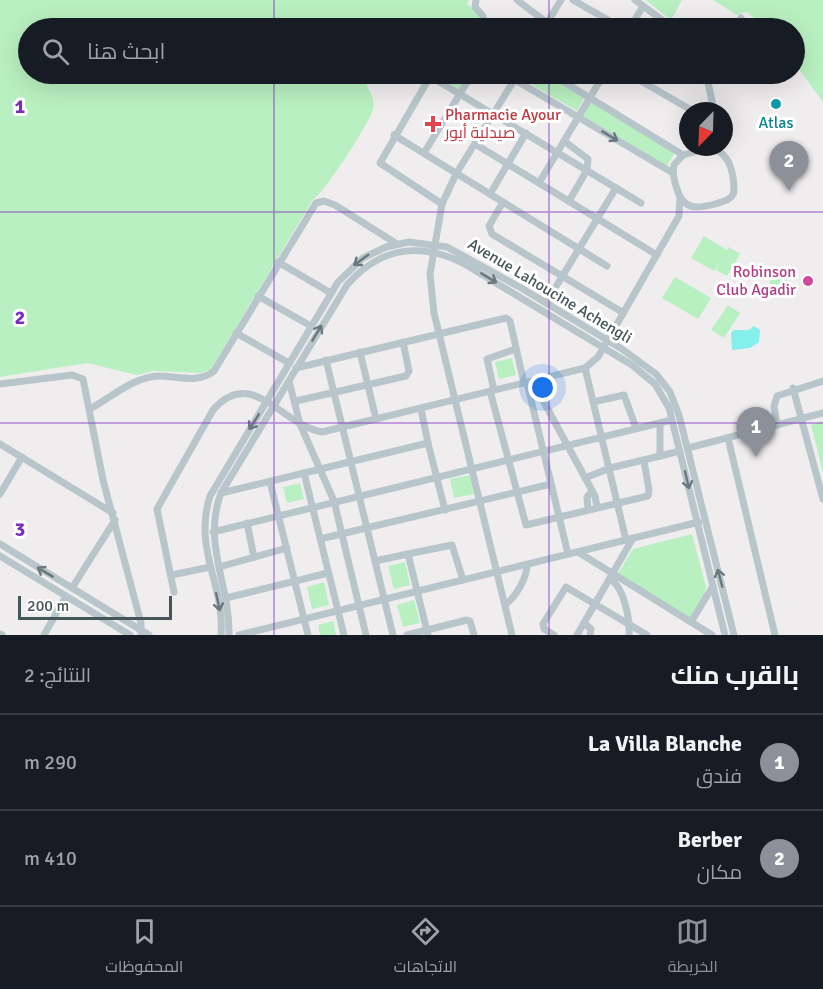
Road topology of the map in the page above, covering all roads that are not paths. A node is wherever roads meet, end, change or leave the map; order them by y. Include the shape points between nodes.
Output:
1 (476, 0) edge
2 (517, 0) edge
3 (561, 0) edge
4 (573, 0) edge
5 (635, 0) edge
6 (643, 6) junction
7 (483, 18) edge
8 (536, 18) edge
9 (550, 18) edge
10 (604, 18) edge
11 (636, 18) edge
12 (659, 18) edge
13 (426, 84) edge
14 (441, 84) edge
15 (466, 84) edge
16 (511, 84) edge
17 (528, 84) edge
18 (567, 84) edge
19 (598, 84) edge
20 (652, 84) edge
21 (708, 84) edge
22 (460, 94) junction
23 (590, 98) junction
24 (680, 102) edge
25 (712, 102) edge
26 (494, 113) junction
27 (578, 117) junction
28 (526, 134) junction
29 (394, 135) junction
30 (564, 141) junction
31 (475, 144) junction
32 (558, 152) junction
33 (424, 153) junction
34 (679, 153) edge
35 (682, 156) edge
36 (724, 156) edge
37 (727, 156) edge
38 (728, 162) junction
39 (508, 164) junction
40 (588, 170) junction
41 (673, 173) junction
42 (456, 174) junction
43 (539, 183) junction
44 (616, 188) junction
45 (490, 194) junction
46 (680, 199) junction
47 (569, 201) junction
48 (503, 202) junction
49 (640, 203) dead end
50 (442, 204) junction
51 (696, 208) junction
52 (679, 216) junction
53 (597, 218) junction
54 (397, 244) junction
55 (434, 248) junction
56 (580, 248) junction
57 (657, 255) junction
58 (278, 262) junction
59 (607, 266) dead end
60 (562, 276) junction
61 (331, 293) junction
62 (258, 296) junction
63 (546, 303) junction
64 (622, 312) junction
65 (311, 326) junction
66 (236, 333) junction
67 (439, 333) junction
68 (403, 342) junction
69 (604, 343) junction
70 (516, 349) junction
71 (360, 352) junction
72 (326, 360) junction
73 (293, 365) junction
74 (585, 368) junction
75 (289, 381) junction
76 (823, 381) edge
77 (528, 383) junction
78 (0, 384) edge
79 (369, 385) junction
80 (793, 388) junction
81 (492, 391) junction
82 (334, 392) junction
83 (455, 400) junction
84 (266, 402) junction
85 (296, 402) junction
86 (593, 402) junction
87 (273, 407) junction
88 (90, 409) junction
89 (421, 409) junction
90 (823, 413) edge
91 (802, 418) junction
92 (376, 419) junction
93 (672, 420) junction
94 (660, 423) junction
95 (300, 424) junction
96 (777, 424) junction
97 (344, 428) junction
98 (636, 428) junction
99 (602, 436) junction
100 (728, 438) junction
101 (428, 443) junction
102 (0, 444) edge
103 (568, 445) junction
104 (688, 448) junction
105 (543, 450) junction
106 (680, 451) junction
107 (660, 456) junction
108 (22, 457) junction
109 (507, 459) junction
110 (351, 461) junction
111 (644, 461) junction
112 (473, 468) junction
113 (610, 468) junction
114 (321, 469) junction
115 (304, 473) junction
116 (436, 476) junction
117 (585, 478) junction
118 (270, 482) junction
119 (550, 484) junction
120 (592, 491) junction
121 (221, 493) junction
122 (515, 493) junction
123 (0, 494) edge
124 (360, 495) junction
125 (823, 499) edge
126 (334, 501) junction
127 (481, 501) junction
128 (618, 503) junction
129 (597, 507) junction
130 (313, 508) junction
131 (445, 510) junction
132 (588, 510) junction
133 (114, 516) junction
134 (279, 516) junction
135 (558, 518) junction
136 (701, 522) junction
137 (246, 523) junction
138 (367, 528) junction
139 (213, 532) junction
140 (341, 534) junction
141 (320, 539) junction
142 (629, 539) junction
143 (0, 544) edge
144 (287, 548) junction
145 (578, 552) junction
146 (408, 554) junction
147 (568, 554) junction
148 (0, 556) edge
149 (254, 557) junction
150 (375, 561) junction
151 (527, 565) junction
152 (210, 567) junction
153 (219, 567) junction
154 (498, 572) junction
155 (328, 573) junction
156 (171, 575) junction
157 (612, 576) junction
158 (464, 580) junction
159 (295, 581) junction
160 (713, 586) junction
161 (72, 588) junction
162 (418, 591) junction
163 (174, 592) dead end
164 (66, 596) junction
165 (226, 598) junction
166 (385, 600) junction
167 (506, 603) junction
168 (596, 603) junction
169 (357, 606) junction
170 (338, 611) junction
171 (304, 620) junction
172 (691, 622) junction
173 (584, 623) junction
174 (629, 624) junction
175 (271, 631) edge
176 (428, 632) edge
177 (144, 634) edge
178 (724, 634) edge
179 (44, 635) edge
180 (130, 635) edge
181 (221, 635) edge
182 (229, 635) edge
183 (239, 635) edge
184 (308, 635) edge
185 (344, 635) edge
186 (366, 635) edge
187 (393, 635) edge
188 (407, 635) edge
189 (474, 635) edge
190 (512, 635) edge
191 (554, 635) edge
192 (577, 635) edge
193 (590, 635) edge
194 (629, 635) edge
195 (647, 635) edge
196 (712, 635) edge
197 (734, 635) edge
198 (775, 635) edge

1 - 7 street via 475,7
2 - 8 street
3 - 9 street
4 - 10 street
5 - 6 street
6 - 11 street
6 - 12 street
13 - 29 street
14 - 22 street
15 - 22 street
16 - 26 street
17 - 27 street
18 - 23 street
19 - 23 street
20 - 24 street
21 - 25 street
22 - 26 street
22 - 33 street
23 - 27 street
23 - 34 street
26 - 28 street
26 - 31 street
27 - 30 street
27 -> 41 street
28 - 32 street
28 - 39 street
29 - 33 street
29 - 50 street via 381,165
30 - 32 street
30 - 40 street via 586,155
31 - 39 street
31 - 42 street
32 - 40 street
32 - 43 street
33 - 42 street
35 - 41 street via 675,162
36 - 38 street
37 - 38 street
38 - 51 street via 733,196
39 - 43 street
39 - 45 street
40 - 44 street
40 - 47 street
41 - 46 street
42 - 45 street
42 - 50 street
43 - 47 street
44 - 49 street
44 - 53 street
45 - 48 street
46 - 51 street
46 - 52 street
47 - 53 street
48 - 56 street
48 - 60 street via 489,226 490,232
50 - 55 street
51 - 52 street
52 - 57 street
53 - 56 street
53 - 57 street
54 - 55 street, Avenue Lahoucine Achengli via 409,242
54 - 58 street via 348,212 320,201
54 -> 61 street, Avenue Lahoucine Achengli via 363,258
55 - 63 street, Avenue Lahoucine Achengli via 456,251
55 - 67 street via 430,285
55 -> 69 street, Avenue Lahoucine Achengli
73 -> 55 street, Avenue Lahoucine Achengli via 361,270 401,251
56 - 59 street
56 - 60 street
57 - 64 street
58 - 61 street
58 - 62 street
60 - 63 street
60 - 64 street
61 - 65 street, Avenue Lahoucine Achengli
62 - 65 street
62 - 66 street
63 - 69 street, Avenue Lahoucine Achengli
64 - 69 street
65 - 73 street, Avenue Lahoucine Achengli
66 - 73 street
66 - 88 street via 210,374 192,378 148,377
67 - 68 street
67 - 70 street via 506,318
67 - 83 street
68 - 71 street
68 - 79 street via 408,374
69 - 74 street via 598,357
69 - 93 street, Avenue Lahoucine Achengli via 655,384
69 - 104 street, Avenue Lahoucine Achengli via 646,365 663,380
70 - 77 street
70 - 81 street via 487,359
71 - 72 street
71 - 79 street
72 - 73 street
72 - 82 street
73 - 75 street, Avenue Lahoucine Achengli
73 - 84 street, Avenue Lahoucine Achengli
74 - 77 street
74 - 86 street
75 - 85 street
75 - 87 street, Avenue Lahoucine Achengli
76 - 80 street
77 - 81 street
77 - 103 street
77 - 105 street
78 - 88 street via 77,375 84,382
79 - 82 street
79 - 92 street
80 - 91 street
80 - 96 street via 775,400
81 - 83 street
81 - 109 street
82 - 85 street
82 - 97 street
83 - 89 street
83 - 112 street
84 - 87 street
84 -> 152 street, Avenue Lahoucine Achengli via 210,495 204,527
84 - 156 street via 247,393 223,399 168,487 157,514
85 - 95 street
86 - 98 street via 624,395
86 - 99 street
87 - 95 street
87 - 121 street, Avenue Lahoucine Achengli
88 - 133 street via 100,470
89 - 92 street
89 - 101 street
90 - 91 street
91 - 96 street
91 - 125 street
92 - 97 street
93 - 94 street
93 - 106 street, Avenue Lahoucine Achengli
94 - 98 street
94 - 107 street
95 - 97 street via 322,432
95 - 114 street
96 - 100 street
97 - 110 street
98 - 99 street
99 - 103 street
99 - 113 street
100 - 104 street
100 - 198 street
101 - 110 street
101 - 116 street
102 - 108 street
103 - 105 street
103 - 117 street
104 - 136 street, Avenue Lahoucine Achengli
105 - 109 street
105 - 119 street
106 - 107 street
106 -> 136 street, Avenue Lahoucine Achengli
107 - 111 street
108 - 123 street
108 - 133 street
109 - 112 street
109 - 122 street
110 - 114 street
110 - 124 street
111 - 113 street
111 - 128 street via 649,494
112 - 116 street
112 - 127 street
113 - 117 street
113 - 128 street
114 - 115 street
114 - 126 street
115 - 118 street
115 - 130 street
116 - 124 street
116 - 131 street
117 - 120 street
118 - 121 street
118 - 134 street
119 - 122 street
119 - 135 street
120 - 129 street
120 - 132 street via 587,497
121 - 139 street, Avenue Lahoucine Achengli
122 - 127 street
122 - 135 street via 524,524
124 - 126 street
124 - 138 street
126 - 130 street
126 - 140 street
127 - 131 street
127 - 154 street
128 - 129 street
128 - 142 street
129 - 132 street
130 - 134 street
130 - 141 street
131 - 138 street
132 - 135 street
133 - 161 street
133 - 177 street
134 - 137 street
134 - 144 street
135 - 147 street
136 - 142 street
136 - 160 street, Avenue Lahoucine Achengli
197 -> 136 street, Avenue Lahoucine Achengli
137 - 139 street
137 - 149 street
138 - 140 street
138 - 150 street
139 - 153 street, Avenue Lahoucine Achengli
140 - 141 street
140 - 169 street
141 - 155 street
142 - 145 street
142 - 157 street
161 -> 143 street
144 - 149 street
144 - 159 street
145 - 147 street
145 - 157 street
146 - 150 street
146 - 158 street via 452,545
146 - 162 street
147 - 151 street
148 - 164 street
149 - 153 street
150 - 166 street
151 - 154 street
151 - 167 street via 525,575
152 - 156 street
152 -> 181 street, Avenue Lahoucine Achengli via 221,616
153 - 165 street, Avenue Lahoucine Achengli
154 - 158 street
154 - 167 street
155 - 159 street
155 - 170 street
156 - 163 street
157 - 168 street
157 - 172 street
157 - 174 street
158 - 162 street
159 - 165 street
159 - 171 street
160 - 172 street
160 - 178 street, Avenue Lahoucine Achengli
161 - 177 street
162 - 166 street
162 - 176 street
164 - 179 street
164 - 180 street
165 - 182 street, Avenue Lahoucine Achengli
166 - 169 street
166 - 187 street
167 - 190 street
168 - 173 street
168 - 174 street
168 - 191 street via 564,588 543,624
169 - 170 street
169 - 186 street
170 - 171 street
170 - 185 street
171 - 175 street
171 - 184 street
172 - 196 street
173 - 192 street
173 - 193 street via 591,629
174 - 194 street
174 - 195 street
175 - 183 street
176 - 188 street
176 - 189 street via 469,620

